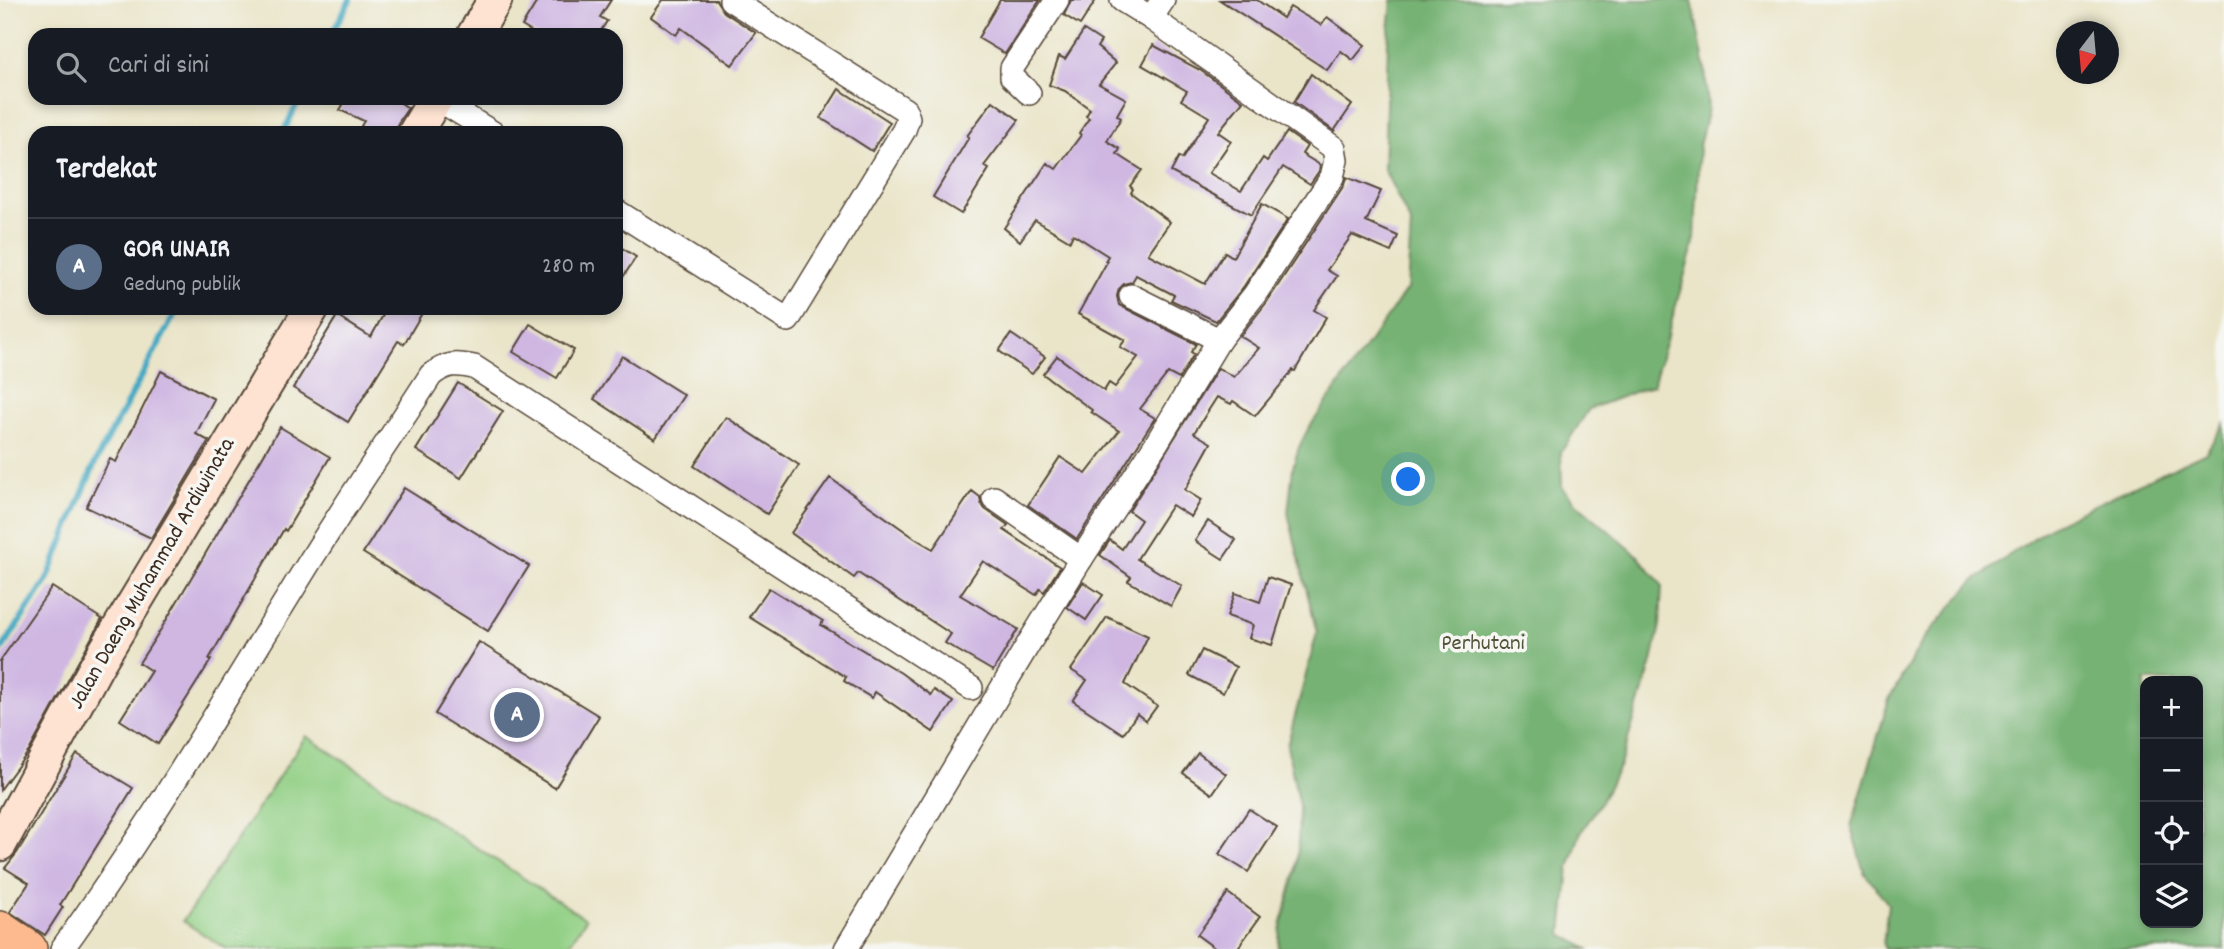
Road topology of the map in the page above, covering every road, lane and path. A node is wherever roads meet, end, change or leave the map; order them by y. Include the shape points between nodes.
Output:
1 (495, 0) edge
2 (730, 0) edge
3 (1057, 0) edge
4 (1122, 0) edge
5 (1157, 9) edge
6 (478, 28) edge
7 (1029, 93) dead end
8 (432, 105) edge
9 (447, 105) edge
10 (419, 126) edge
11 (482, 126) edge
12 (623, 215) edge
13 (1131, 296) dead end
14 (308, 315) edge
15 (1219, 340) junction
16 (994, 498) dead end
17 (1081, 559) junction
18 (971, 688) dead end
19 (0, 844) edge
20 (0, 930) edge
21 (28, 949) edge
22 (62, 949) edge
23 (846, 949) edge

1 - 6 main road
2 - 12 street via 905,110 904,130 788,320
3 - 7 street via 1012,68 1012,76
4 - 5 street
5 - 15 street via 1334,148 1332,177
8 - 10 main road
9 - 11 street
13 - 15 street
14 - 19 main road, Jalan Daeng Muhammad Ardiwinata via 97,664
15 - 17 street
16 - 17 street
17 - 23 street
18 - 22 street via 474,367 445,365 432,376 313,556 184,768
20 - 21 main road

